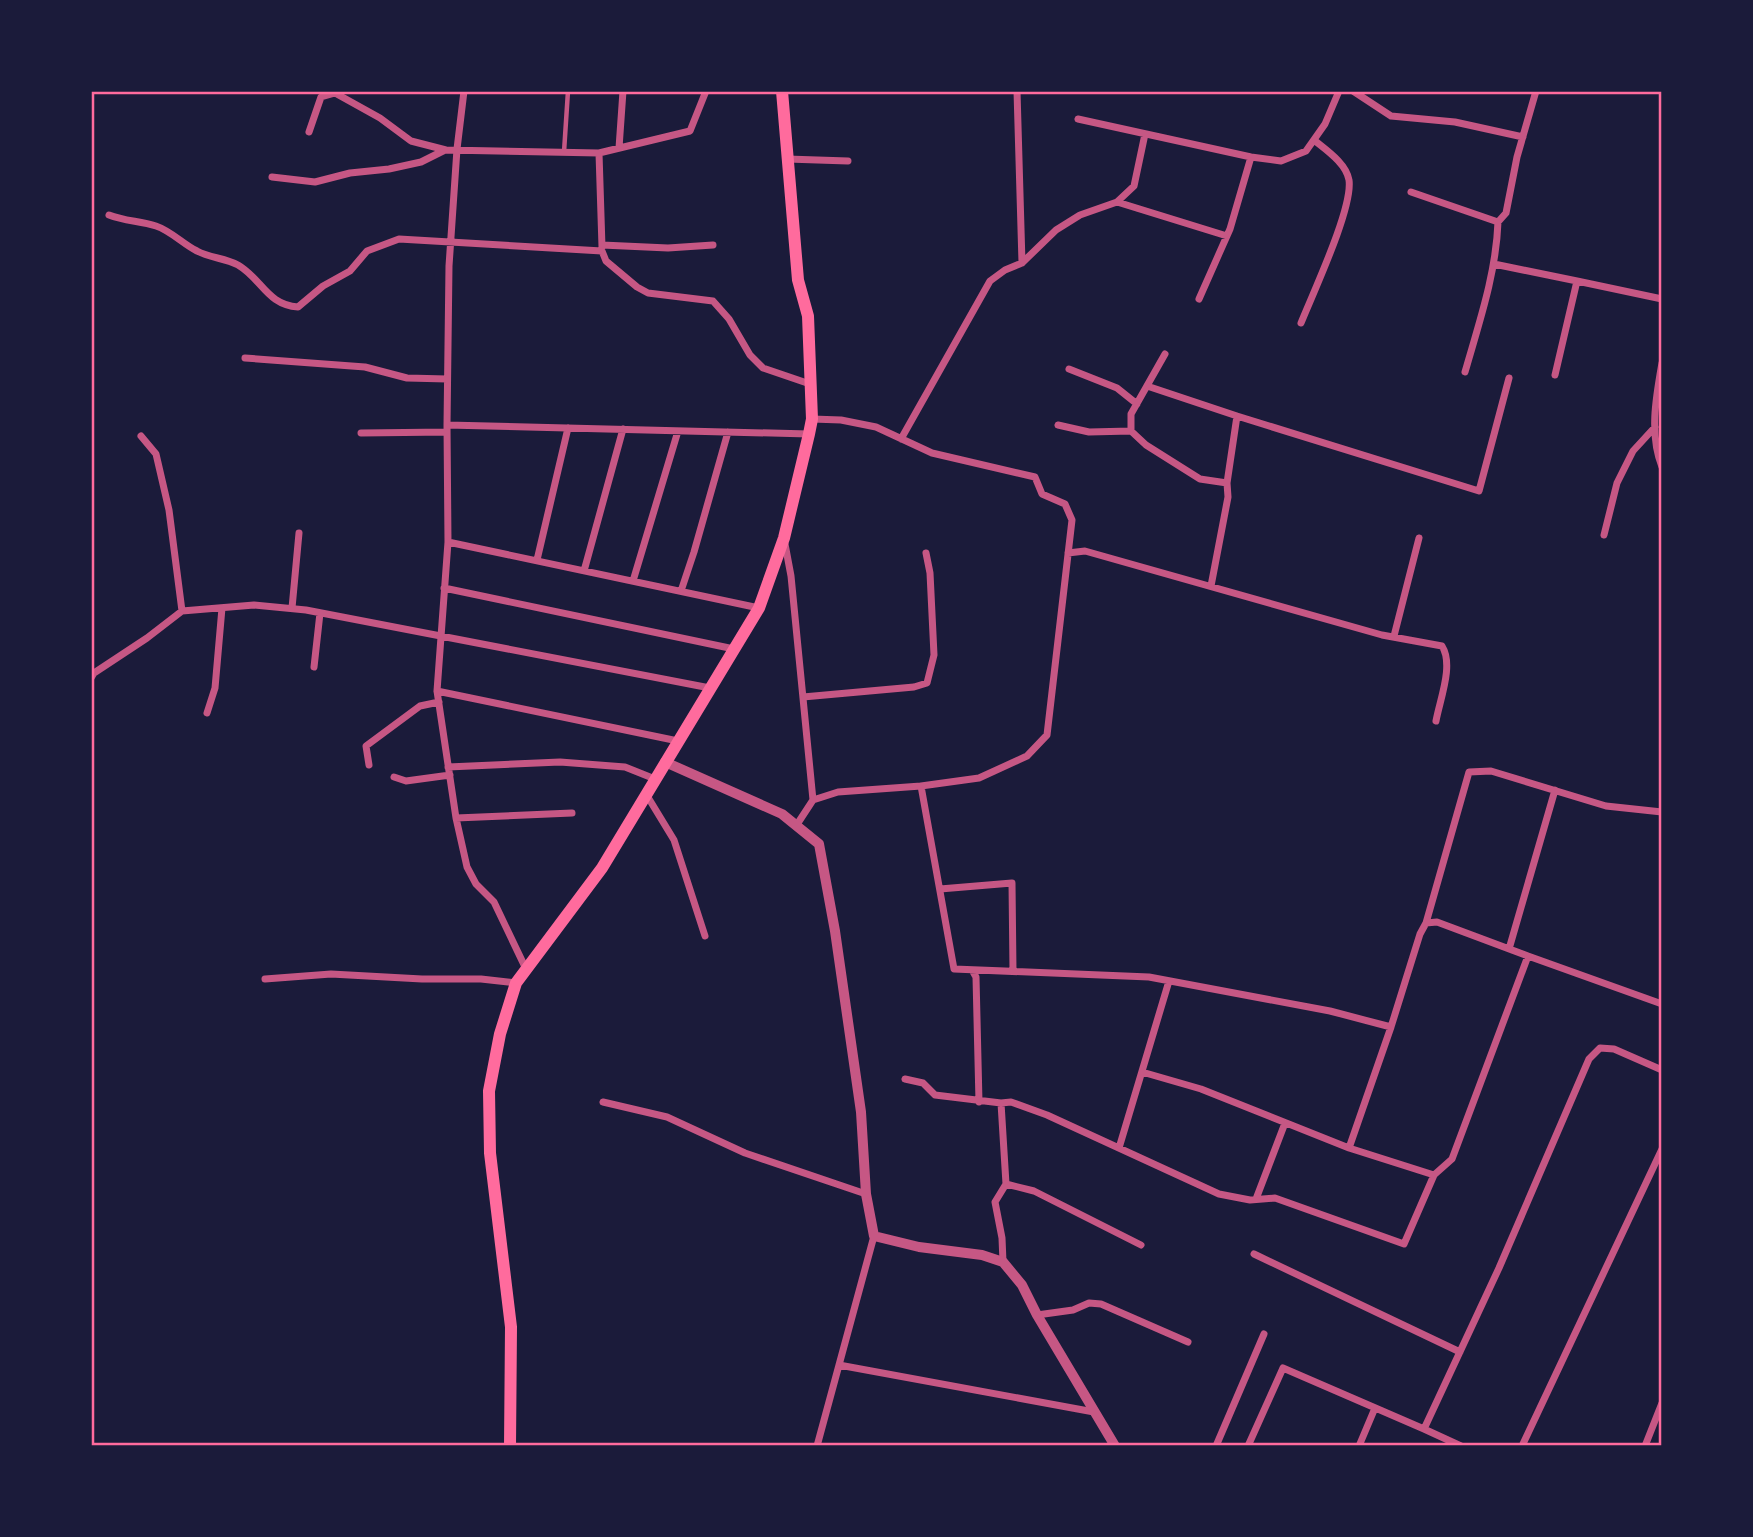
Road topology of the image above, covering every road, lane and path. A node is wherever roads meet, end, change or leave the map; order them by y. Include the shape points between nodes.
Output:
1 (464, 91) edge
2 (568, 91) edge
3 (622, 91) edge
4 (706, 91) edge
5 (782, 91) edge
6 (1017, 91) edge
7 (1339, 91) edge
8 (1353, 91) edge
9 (1536, 91) edge
10 (319, 94) edge
11 (1078, 119) dead end
12 (309, 132) dead end
13 (1145, 134) junction
14 (1523, 137) junction
15 (1314, 140) junction
16 (619, 148) junction
17 (457, 149) junction
18 (446, 150) junction
19 (564, 153) junction
20 (599, 153) junction
21 (1251, 157) junction
22 (787, 159) junction
23 (848, 162) dead end
24 (272, 177) dead end
25 (1411, 192) dead end
26 (1117, 202) junction
27 (109, 215) dead end
28 (1498, 222) junction
29 (1227, 236) junction
30 (451, 241) junction
31 (713, 245) dead end
32 (602, 248) junction
33 (1022, 263) junction
34 (1494, 264) junction
35 (1577, 281) junction
36 (1199, 299) dead end
37 (1662, 299) edge
38 (1301, 323) dead end
39 (1165, 354) dead end
40 (245, 358) dead end
41 (1662, 363) edge
42 (1069, 369) dead end
43 (1465, 372) dead end
44 (1555, 374) dead end
45 (1509, 378) dead end
46 (447, 379) junction
47 (810, 384) junction
48 (1147, 386) junction
49 (1137, 404) junction
50 (1237, 416) junction
51 (811, 419) junction
52 (1058, 425) dead end
53 (1655, 427) junction
54 (447, 428) junction
55 (568, 428) junction
56 (623, 429) junction
57 (678, 431) junction
58 (1131, 431) junction
59 (728, 432) junction
60 (361, 433) dead end
61 (809, 434) junction
62 (141, 436) dead end
63 (901, 439) junction
64 (1662, 467) edge
65 (1227, 483) junction
66 (299, 533) dead end
67 (1604, 534) dead end
68 (784, 538) junction
69 (1419, 538) dead end
70 (448, 542) junction
71 (926, 553) dead end
72 (1068, 553) junction
73 (537, 560) junction
74 (584, 570) junction
75 (633, 581) junction
76 (1211, 586) junction
77 (444, 588) junction
78 (681, 591) junction
79 (222, 608) junction
80 (292, 608) junction
81 (758, 608) junction
82 (181, 611) junction
83 (320, 613) junction
84 (442, 635) junction
85 (1394, 636) junction
86 (734, 649) junction
87 (314, 667) dead end
88 (91, 678) edge
89 (710, 688) junction
90 (437, 691) junction
91 (803, 697) junction
92 (439, 702) junction
93 (207, 713) dead end
94 (1436, 721) dead end
95 (678, 741) junction
96 (665, 762) junction
97 (369, 765) dead end
98 (449, 771) junction
99 (394, 777) dead end
100 (655, 779) junction
101 (921, 786) junction
102 (1555, 790) junction
103 (646, 794) junction
104 (813, 800) junction
105 (1662, 812) edge
106 (572, 813) dead end
107 (456, 818) junction
108 (796, 826) junction
109 (940, 890) junction
110 (1426, 923) junction
111 (705, 936) dead end
112 (1509, 949) junction
113 (1528, 956) junction
114 (526, 969) junction
115 (972, 970) junction
116 (1013, 971) junction
117 (265, 979) dead end
118 (1169, 981) junction
119 (516, 983) junction
120 (1662, 1004) edge
121 (1391, 1027) junction
122 (1662, 1070) edge
123 (1142, 1072) junction
124 (905, 1079) dead end
125 (603, 1102) dead end
126 (979, 1102) junction
127 (1001, 1103) junction
128 (1285, 1123) junction
129 (1119, 1148) junction
130 (1349, 1148) junction
131 (1662, 1149) edge
132 (1434, 1175) junction
133 (1006, 1184) junction
134 (866, 1194) junction
135 (1256, 1199) junction
136 (874, 1236) junction
137 (1141, 1245) dead end
138 (1254, 1254) dead end
139 (1003, 1262) junction
140 (1037, 1315) junction
141 (1264, 1334) dead end
142 (1188, 1342) dead end
143 (1460, 1352) junction
144 (839, 1365) junction
145 (1662, 1403) edge
146 (1375, 1408) junction
147 (1094, 1412) junction
148 (1424, 1429) junction
149 (510, 1446) edge
150 (817, 1446) edge
151 (1115, 1446) edge
152 (1216, 1446) edge
153 (1248, 1446) edge
154 (1359, 1446) edge
155 (1461, 1446) edge
156 (1522, 1446) edge
157 (1645, 1446) edge

1 - 17 street
2 - 19 lane
3 - 16 street
4 - 16 street via 690,131
5 - 22 main road
6 - 33 street
7 - 15 street
8 - 14 street via 1391,116 1455,122
9 - 14 street
10 - 12 street
10 - 18 street via 335,93 380,117 411,141
11 - 13 street
13 - 21 street
13 - 26 street via 1133,186
14 - 28 street via 1506,213
15 - 21 street via 1306,151 1281,161
15 - 38 street via 1338,160 1349,178 1346,205
16 - 20 street
17 - 18 street
17 - 19 street
17 - 30 street
18 - 24 street via 421,162 315,182
19 - 20 street
20 - 32 street
21 - 29 street
22 - 23 street
22 - 47 main road via 798,280 808,316
25 - 28 street
26 - 29 street
26 - 33 street via 1056,230
27 - 30 street via 158,226 196,251 235,263 272,298 298,307 350,271 367,251 399,239
28 - 34 street
29 - 36 street
30 - 32 street
30 - 46 street
31 - 32 street
32 - 47 street via 606,261 648,293 713,301 763,368
33 - 63 street via 989,281
34 - 35 street
34 - 43 street
35 - 37 street
35 - 44 street
39 - 48 street
40 - 46 street
41 - 53 street
42 - 49 street via 1117,388
45 - 50 street via 1479,491
46 - 54 street
47 - 51 main road
48 - 49 street
48 - 50 street
49 - 58 street via 1131,414
50 - 65 street
51 - 61 main road
51 - 63 street via 876,427
52 - 58 street via 1089,432
53 - 64 street via 1655,450
53 - 67 street via 1633,451 1617,484
54 - 55 street
54 - 60 street
54 - 70 street
55 - 56 street
55 - 73 street
56 - 57 street
56 - 74 street
57 - 59 street
57 - 75 street
58 - 65 street via 1200,479
59 - 61 street
59 - 78 street
61 - 68 main road
62 - 82 street via 156,454 169,510
63 - 72 street via 933,453 1035,477 1042,494 1065,504 1072,520
65 - 76 street
66 - 80 street
68 - 81 main road
68 - 91 street
69 - 85 street
70 - 73 street
70 - 77 street
71 - 91 street via 934,655 927,683
72 - 76 street via 1085,551
72 - 101 street via 1047,736 1027,756 979,778
73 - 74 street
74 - 75 street
75 - 78 street
76 - 85 street
77 - 84 street
77 - 86 street
78 - 81 street
79 - 80 street
79 - 82 street
79 - 93 street via 215,688
80 - 83 street
81 - 86 main road
82 - 88 street
83 - 84 street
83 - 87 street
84 - 89 street
84 - 90 street
85 - 94 street via 1442,646 1447,654
86 - 89 main road
89 - 95 main road
90 - 92 street
90 - 95 street
91 - 104 street
92 - 97 street via 420,706 366,746
92 - 98 street
95 - 96 main road
96 - 100 main road
96 - 108 street via 782,814
98 - 99 street via 406,781
98 - 100 street via 560,762 625,767
98 - 107 street
100 - 103 main road
101 - 104 street via 838,792
101 - 109 street
102 - 105 street via 1606,806
102 - 110 street via 1491,771 1469,772
102 - 112 street
103 - 111 street via 674,840
103 - 114 main road via 602,868
104 - 108 street
106 - 107 street
107 - 114 street via 467,867 494,902
108 - 134 street via 818,844 828,894 861,1112
109 - 115 street via 954,969
109 - 116 street via 1012,883
110 - 112 street via 1437,922
110 - 121 street
112 - 113 street
113 - 120 street
113 - 132 street via 1452,1159
114 - 119 main road
115 - 116 street
115 - 126 street via 976,977
116 - 118 street
117 - 119 street via 331,974
118 - 121 street
118 - 123 street
119 - 149 main road via 489,1091 490,1153 511,1326
121 - 130 street
122 - 143 street via 1614,1049 1600,1048 1589,1059
123 - 128 street via 1201,1089
123 - 129 street
124 - 126 street via 923,1083 935,1095
125 - 134 street via 667,1117 745,1153
126 - 127 street
127 - 129 street via 1047,1115
127 - 133 street
128 - 130 street
128 - 135 street
129 - 135 street via 1219,1194
130 - 132 street
131 - 156 street
132 - 135 street via 1404,1244 1275,1198
133 - 137 street via 1034,1191
133 - 139 street via 995,1202
134 - 136 street
136 - 139 street
136 - 144 street
138 - 143 street
139 - 140 street via 1022,1285
140 - 142 street via 1101,1304
140 - 147 street
141 - 152 street
143 - 148 street
144 - 147 street
144 - 150 street
145 - 157 street
146 - 148 street
146 - 153 street via 1283,1368
146 - 154 street
147 - 151 street
148 - 155 street

